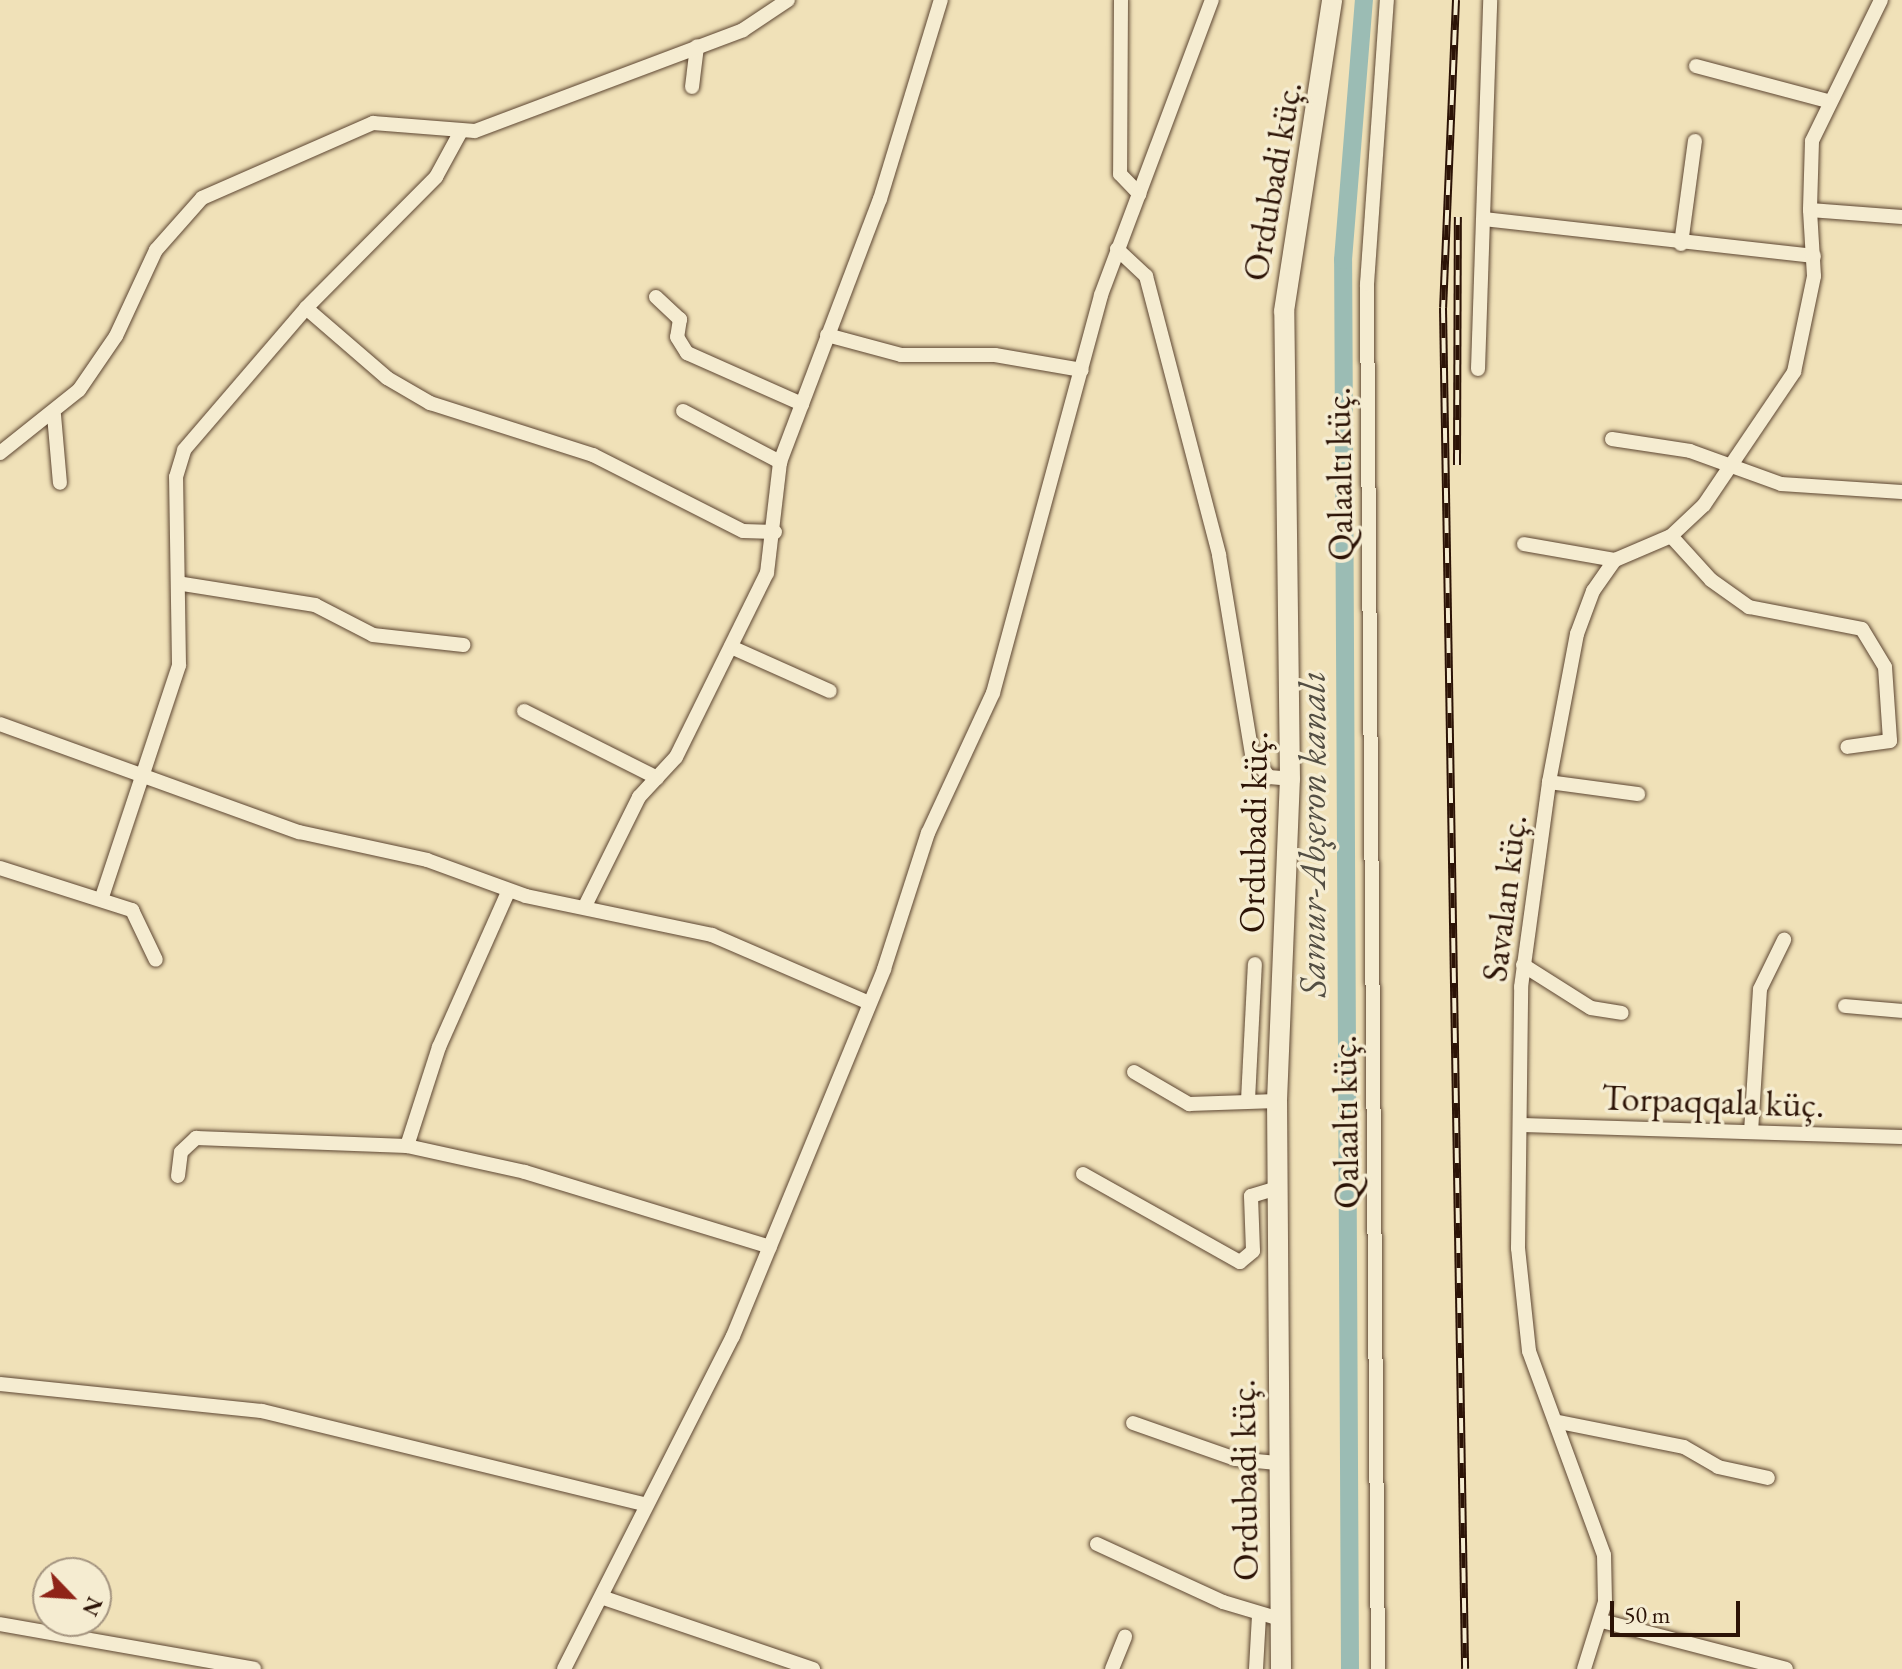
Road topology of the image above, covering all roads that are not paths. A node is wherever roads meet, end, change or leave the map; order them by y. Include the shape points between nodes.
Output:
1 (788, 0) edge
2 (941, 0) edge
3 (1121, 0) edge
4 (1212, 0) edge
5 (1332, 0) edge
6 (1387, 0) edge
7 (1490, 0) edge
8 (1881, 0) edge
9 (697, 46) junction
10 (1696, 66) dead end
11 (692, 87) dead end
12 (1828, 101) junction
13 (460, 133) junction
14 (1695, 141) dead end
15 (1139, 194) junction
16 (1810, 210) junction
17 (1902, 217) edge
18 (1484, 219) junction
19 (1681, 244) junction
20 (1117, 249) junction
21 (1814, 256) junction
22 (656, 297) dead end
23 (306, 308) junction
24 (827, 335) junction
25 (1478, 369) dead end
26 (1082, 370) junction
27 (802, 404) junction
28 (683, 411) dead end
29 (54, 415) junction
30 (1612, 439) dead end
31 (0, 453) edge
32 (780, 462) junction
33 (1732, 470) junction
34 (60, 483) dead end
35 (1902, 492) edge
36 (775, 532) junction
37 (1671, 536) junction
38 (1524, 544) dead end
39 (1615, 560) junction
40 (183, 584) junction
41 (463, 645) dead end
42 (731, 647) junction
43 (830, 691) dead end
44 (524, 711) dead end
45 (0, 724) edge
46 (1847, 747) dead end
47 (145, 772) junction
48 (657, 778) junction
49 (1290, 779) junction
50 (1549, 782) junction
51 (1638, 794) dead end
52 (0, 868) edge
53 (508, 892) junction
54 (102, 897) junction
55 (585, 906) junction
56 (1784, 940) dead end
57 (156, 960) dead end
58 (1255, 964) dead end
59 (1523, 965) junction
60 (869, 1003) junction
61 (1845, 1006) dead end
62 (1902, 1011) edge
63 (1622, 1013) dead end
64 (1134, 1072) dead end
65 (1248, 1100) junction
66 (1277, 1101) junction
67 (1522, 1125) junction
68 (1751, 1132) junction
69 (1902, 1137) edge
70 (407, 1146) junction
71 (1083, 1174) dead end
72 (178, 1176) dead end
73 (1277, 1188) junction
74 (770, 1247) junction
75 (0, 1384) edge
76 (1559, 1422) junction
77 (1133, 1423) dead end
78 (1277, 1463) junction
79 (1768, 1478) dead end
80 (644, 1504) junction
81 (1097, 1544) dead end
82 (604, 1598) junction
83 (1269, 1618) junction
84 (1602, 1621) junction
85 (0, 1624) edge
86 (1125, 1636) dead end
87 (254, 1669) edge
88 (564, 1669) edge
89 (813, 1669) edge
90 (1112, 1669) edge
91 (1256, 1669) edge
92 (1281, 1669) edge
93 (1378, 1669) edge
94 (1584, 1669) edge
95 (1786, 1669) edge

1 - 9 street via 754,24
2 - 24 street via 880,199
3 - 15 street via 1120,174
4 - 15 street
5 - 49 street, Ordubadi küç. via 1284,311
6 - 93 street, Qalaaltı küç. via 1367,284
7 - 18 street
8 - 12 street
9 - 11 street
9 - 13 street
10 - 12 street
12 - 16 street via 1808,159
13 - 23 street via 436,177
13 - 29 street via 373,123 202,198 172,225 99,364
14 - 19 street
15 - 20 street
16 - 17 street
16 - 21 street
18 - 19 street
18 - 25 street
19 - 21 street
20 - 26 street
20 - 49 street via 1146,276 1219,555 1252,754 1269,777
21 - 33 street via 1800,357
22 - 27 street via 680,319 677,337 687,353
23 - 36 street via 387,378 430,403 593,455 743,531
23 - 40 street via 184,450 176,477
24 - 26 street via 901,355 995,355
24 - 27 street
26 - 60 street via 993,693 928,833
27 - 32 street
28 - 32 street
29 - 31 street
29 - 34 street
30 - 33 street via 1690,451
32 - 36 street
33 - 35 street via 1781,484
33 - 37 street
36 - 42 street via 767,573
37 - 39 street
37 - 46 street via 1711,580 1749,607 1862,629 1885,667 1890,741
38 - 39 street
39 - 50 street, Savalan küç. via 1593,591 1577,634
40 - 41 street via 315,605 373,635
40 - 47 street via 179,665
42 - 43 street
42 - 48 street via 676,757
44 - 48 street
45 - 47 street
47 - 53 street via 299,832 427,860
47 - 54 street
48 - 55 street via 639,797
49 - 66 street, Ordubadi küç.
50 - 51 street
50 - 59 street, Savalan küç.
52 - 54 street
53 - 55 street
53 - 70 street via 439,1047
54 - 57 street via 139,916
55 - 60 street via 739,945
56 - 68 street via 1760,989
58 - 65 street
59 - 63 street via 1591,1008
59 - 67 street, Savalan küç.
60 - 74 street
61 - 62 street
64 - 65 street via 1189,1104
65 - 66 street
66 - 73 street, Ordubadi küç.
67 - 68 street, Torpaqqala küç.
67 - 76 street, Savalan küç. via 1517,1220 1525,1329
68 - 69 street, Torpaqqala küç.
70 - 72 street via 196,1138 181,1152
70 - 74 street via 525,1172
71 - 73 street via 1240,1262 1253,1251 1251,1196
73 - 78 street, Ordubadi küç.
74 - 80 street via 707,1396
75 - 80 street via 262,1411
76 - 79 street via 1684,1447 1718,1467
76 - 84 street, Savalan küç. via 1599,1529
77 - 78 street via 1236,1459
78 - 83 street, Ordubadi küç.
80 - 82 street
81 - 83 street
82 - 88 street
82 - 89 street
83 - 91 street
83 - 92 street, Ordubadi küç.
84 - 94 street, Savalan küç.
84 - 95 street
85 - 87 street
86 - 90 street

